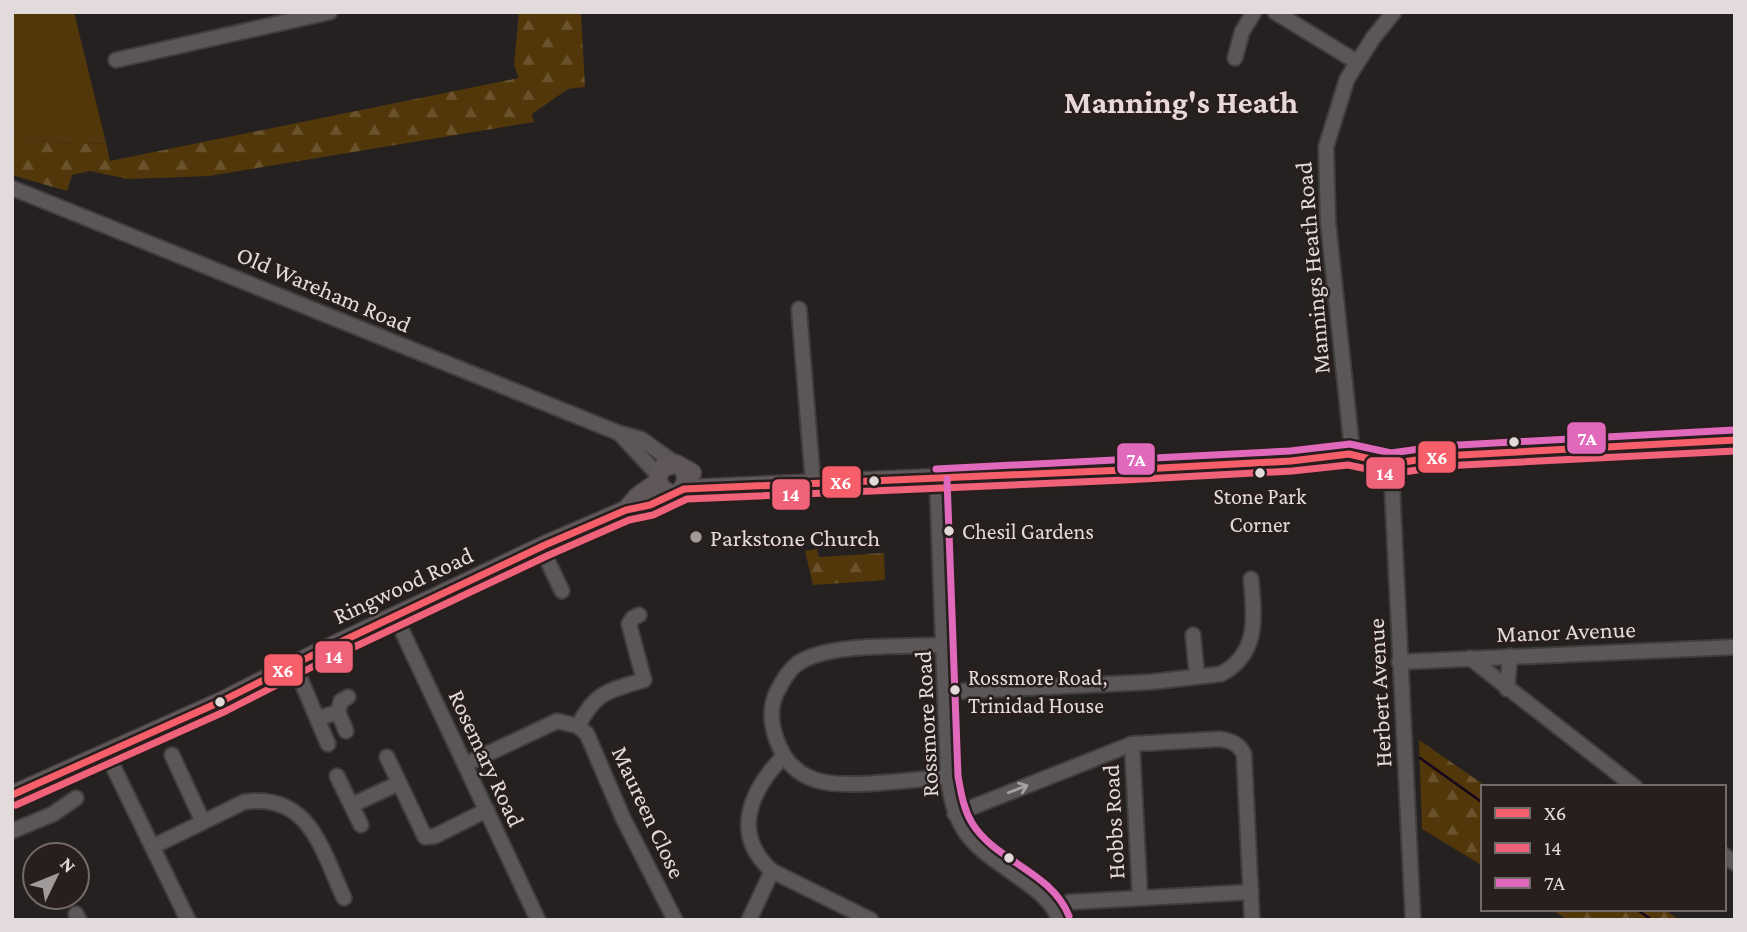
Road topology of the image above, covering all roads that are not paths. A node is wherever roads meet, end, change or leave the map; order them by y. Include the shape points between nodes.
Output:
1 (330, 12) edge
2 (1254, 12) edge
3 (1275, 12) edge
4 (1394, 12) edge
5 (1235, 58) dead end
6 (116, 60) dead end
7 (1357, 62) junction
8 (12, 188) edge
9 (799, 309) dead end
10 (619, 433) junction
11 (1735, 440) edge
12 (1349, 454) junction
13 (1391, 464) junction
14 (680, 466) junction
15 (937, 478) junction
16 (813, 483) junction
17 (668, 485) junction
18 (724, 487) junction
19 (541, 547) junction
20 (1251, 579) dead end
21 (562, 591) dead end
22 (639, 615) dead end
23 (395, 617) junction
24 (1193, 635) dead end
25 (944, 645) junction
26 (1735, 647) edge
27 (1510, 656) junction
28 (1470, 658) junction
29 (1399, 662) junction
30 (294, 664) junction
31 (1198, 676) junction
32 (1507, 689) junction
33 (945, 692) junction
34 (348, 697) dead end
35 (338, 712) junction
36 (319, 718) junction
37 (578, 726) junction
38 (346, 732) dead end
39 (328, 744) dead end
40 (1132, 744) junction
41 (106, 752) junction
42 (172, 755) dead end
43 (784, 756) junction
44 (387, 757) dead end
45 (466, 764) junction
46 (337, 776) dead end
47 (948, 777) junction
48 (399, 783) junction
49 (1633, 785) edge
50 (12, 795) edge
51 (76, 798) dead end
52 (352, 805) junction
53 (486, 810) junction
54 (955, 814) junction
55 (203, 822) junction
56 (361, 825) dead end
57 (12, 831) edge
58 (425, 836) junction
59 (154, 846) junction
60 (432, 851) dead end
61 (772, 871) junction
62 (1251, 892) junction
63 (344, 898) dead end
64 (1140, 898) junction
65 (1056, 914) edge
66 (866, 918) edge
67 (188, 920) edge
68 (538, 920) edge
69 (675, 920) edge
70 (749, 920) edge
71 (1252, 920) edge
72 (1413, 920) edge

1 - 6 street
2 - 5 street
3 - 7 street
4 - 7 street, Mannings Heath Road
7 - 12 street, Mannings Heath Road via 1329,129 1324,166
8 - 10 street, Old Wareham Road
9 - 16 street
10 - 14 street, Old Wareham Road via 641,439
10 - 17 street, Old Wareham Road
11 - 13 main road via 1413,458
12 - 13 main road
12 - 15 main road via 1291,461
13 - 29 street, Herbert Avenue
14 - 17 main road via 687,477
14 - 17 main road, Ringwood Road via 663,467
14 - 18 main road
15 - 16 main road
15 - 25 street, Rossmore Road
16 - 18 main road
17 - 18 main road
17 - 19 main road, Ringwood Road via 638,496 626,510
19 - 21 street
19 - 23 main road, Ringwood Road
20 - 31 street via 1254,622 1250,644 1229,670
22 - 37 street via 629,624 643,680 603,693
23 - 30 main road, Ringwood Road
23 - 45 street, Rosemary Road
24 - 31 street
25 - 33 street, Rossmore Road
25 - 43 street via 821,652 798,663 771,706 773,732
26 - 27 street, Manor Avenue
27 - 28 street, Manor Avenue
27 - 32 street
28 - 29 street, Manor Avenue
28 - 32 street
29 - 72 street, Herbert Avenue
30 - 36 street
30 - 41 main road, Ringwood Road
31 - 33 street
32 - 49 street
33 - 47 street, Rossmore Road
34 - 35 street via 341,701
35 - 36 street
35 - 38 street
36 - 39 street
37 - 45 street via 557,721
37 - 69 street, Maureen Close via 587,734
54 -> 40 street
40 - 62 street via 1220,739 1241,749
40 - 64 street, Hobbs Road
41 - 50 main road, Ringwood Road
41 - 59 street
42 - 55 street
43 - 47 street via 796,769 825,782
43 - 61 street via 761,782 748,823 754,846
44 - 48 street
45 - 53 street, Rosemary Road
46 - 52 street
47 - 54 street, Rossmore Road
48 - 52 street
48 - 58 street
51 - 57 street via 53,814
52 - 56 street
53 - 58 street via 435,836
53 - 68 street, Rosemary Road
54 - 65 street, Rossmore Road via 976,847 1040,893
55 - 59 street
55 - 63 street via 244,802 285,805 306,820
58 - 60 street
59 - 67 street
61 - 66 street
61 - 70 street
62 - 64 street
62 - 71 street
64 - 65 street via 1070,902

